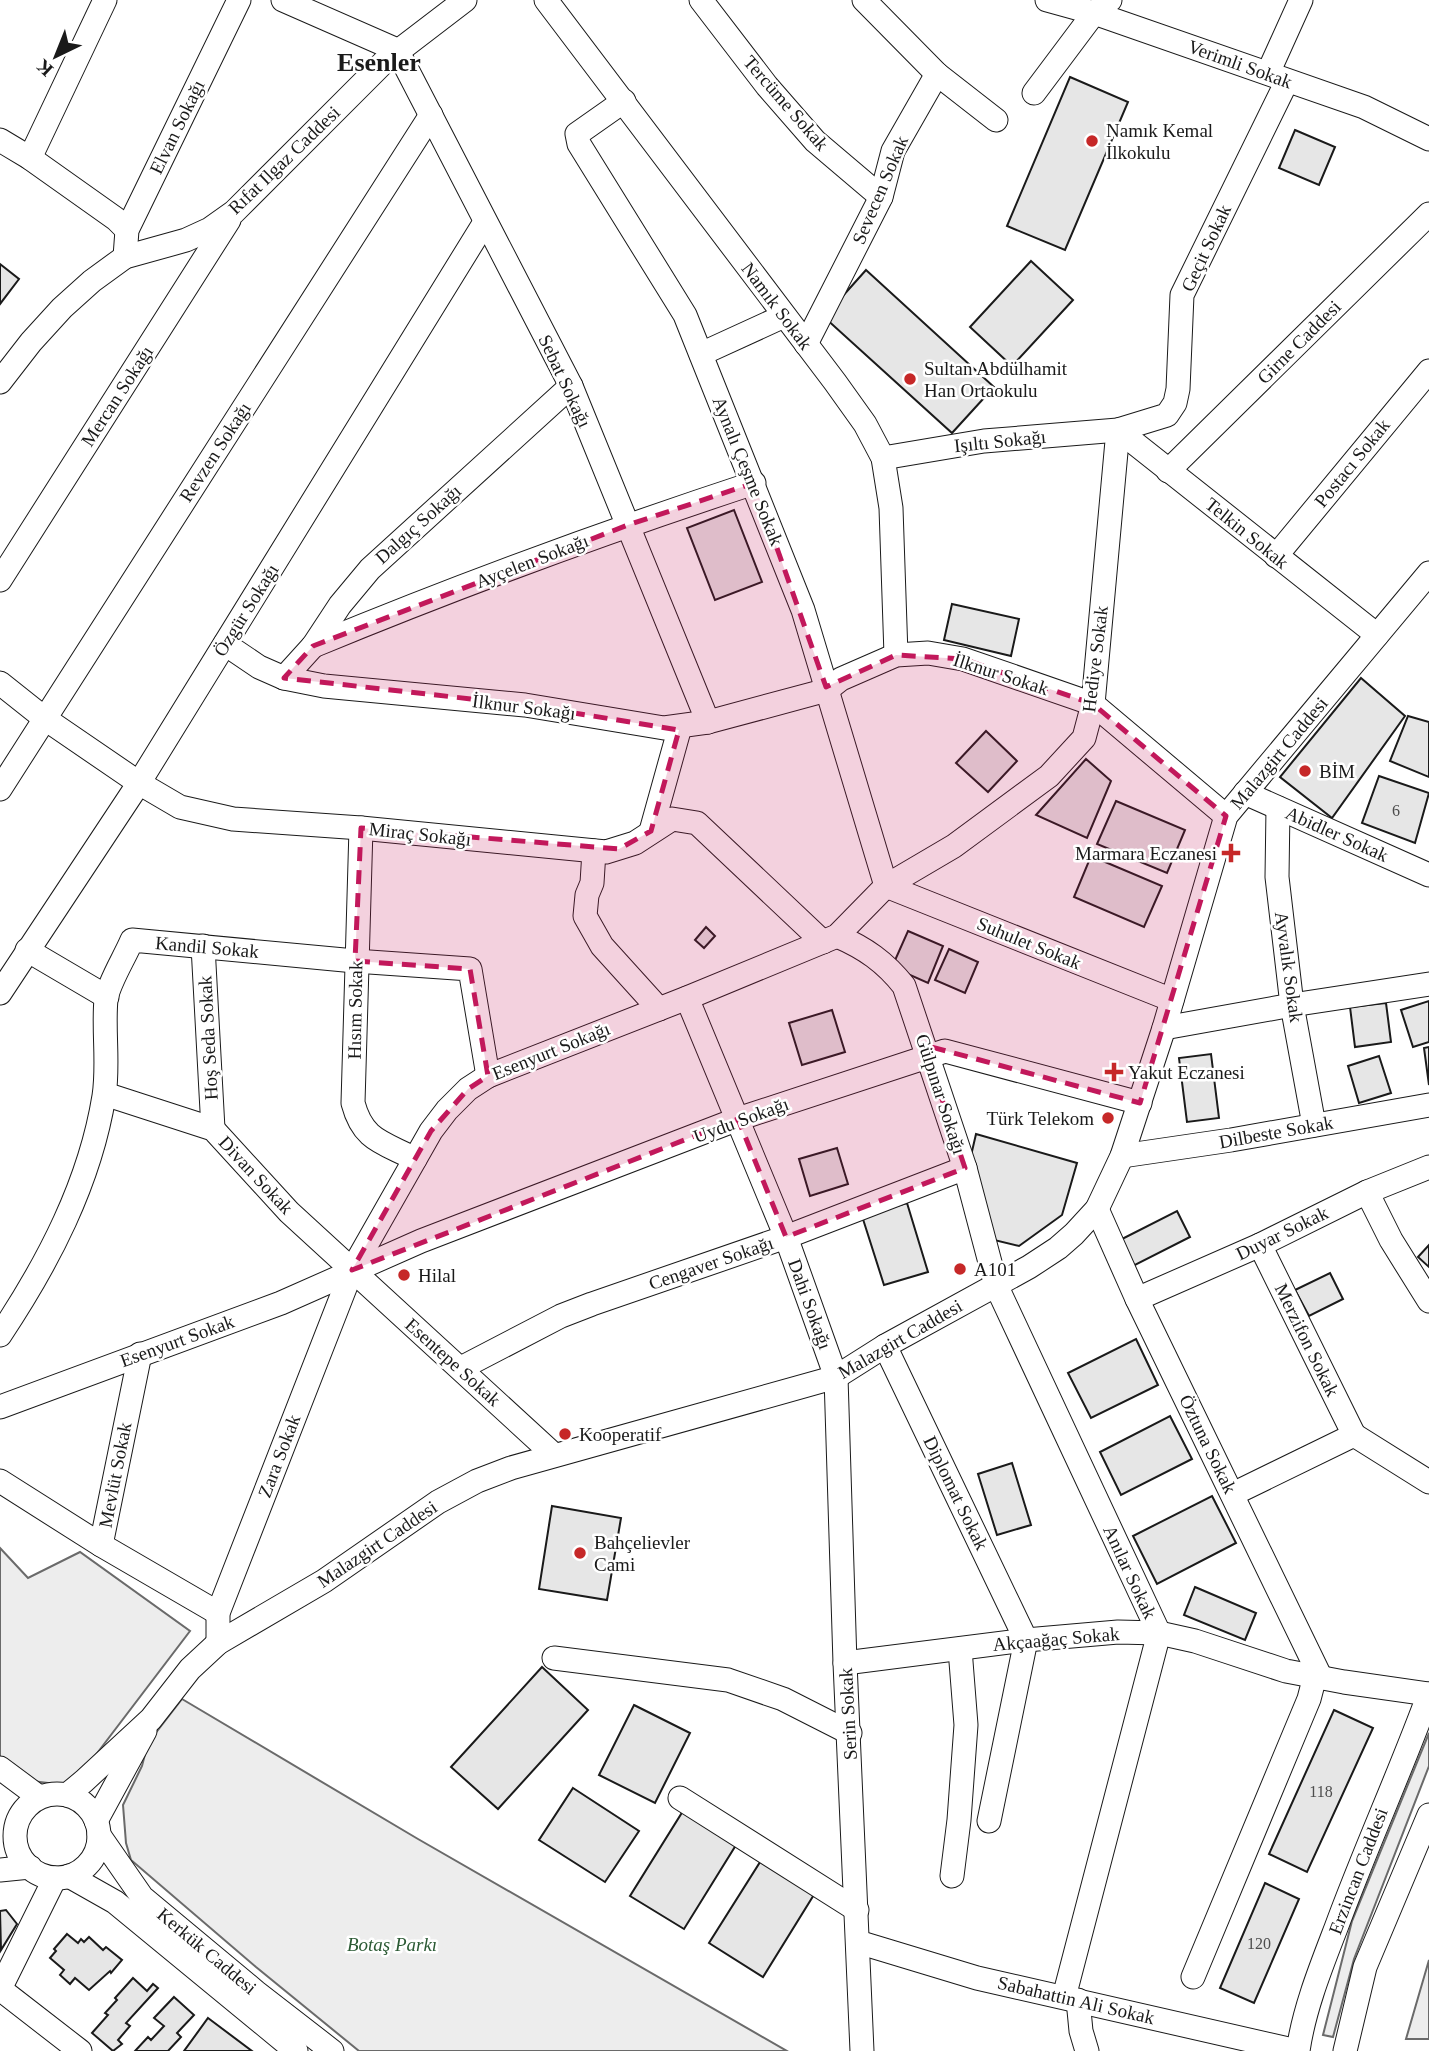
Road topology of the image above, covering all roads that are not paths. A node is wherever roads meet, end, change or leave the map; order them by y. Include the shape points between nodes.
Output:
1 (105, 0) edge
2 (239, 0) edge
3 (283, 0) edge
4 (465, 0) edge
5 (546, 0) edge
6 (701, 0) edge
7 (1047, 0) edge
8 (1301, 0) edge
9 (868, 1) edge
10 (1102, 7) edge
11 (397, 50) junction
12 (937, 74) junction
13 (1277, 77) junction
14 (1034, 93) dead end
15 (624, 101) junction
16 (431, 115) junction
17 (996, 120) dead end
18 (1429, 139) edge
19 (0, 140) edge
20 (30, 158) junction
21 (881, 197) junction
22 (234, 212) junction
23 (1429, 214) edge
24 (485, 222) junction
25 (127, 230) junction
26 (125, 257) junction
27 (784, 316) junction
28 (806, 344) junction
29 (701, 354) junction
30 (1429, 370) edge
31 (0, 382) edge
32 (571, 386) junction
33 (1118, 430) junction
34 (883, 458) junction
35 (1168, 471) junction
36 (754, 483) junction
37 (628, 525) junction
38 (1276, 556) junction
39 (1429, 573) edge
40 (0, 580) edge
41 (1377, 635) junction
42 (225, 644) junction
43 (313, 646) junction
44 (896, 655) junction
45 (284, 678) junction
46 (0, 683) edge
47 (827, 690) junction
48 (1093, 704) junction
49 (44, 718) junction
50 (708, 722) junction
51 (680, 727) junction
52 (139, 783) junction
53 (0, 789) edge
54 (1245, 793) junction
55 (1278, 808) junction
56 (1226, 816) junction
57 (360, 828) junction
58 (651, 831) junction
59 (594, 851) junction
60 (1428, 870) edge
61 (886, 886) junction
62 (830, 939) junction
63 (203, 946) junction
64 (27, 950) junction
65 (355, 961) junction
66 (1429, 984) edge
67 (0, 993) edge
68 (107, 997) junction
69 (687, 998) junction
70 (1172, 1000) junction
71 (1292, 1005) junction
72 (659, 1009) junction
73 (1164, 1028) junction
74 (928, 1057) junction
75 (488, 1076) junction
76 (105, 1094) junction
77 (1140, 1103) junction
78 (1429, 1105) edge
79 (738, 1119) junction
80 (1314, 1125) junction
81 (213, 1129) junction
82 (1122, 1156) junction
83 (415, 1159) junction
84 (1429, 1167) edge
85 (965, 1168) junction
86 (1367, 1192) junction
87 (1097, 1209) junction
88 (786, 1237) junction
89 (1260, 1244) junction
90 (352, 1270) junction
91 (996, 1285) junction
92 (1137, 1300) junction
93 (1429, 1301) edge
94 (0, 1335) edge
95 (885, 1346) junction
96 (140, 1354) junction
97 (461, 1368) junction
98 (836, 1377) junction
99 (6, 1398) edge
100 (1354, 1436) junction
101 (554, 1455) junction
102 (0, 1480) edge
103 (1429, 1482) edge
104 (1233, 1493) junction
105 (101, 1545) junction
106 (218, 1613) junction
107 (1159, 1633) junction
108 (1026, 1640) junction
109 (218, 1643) junction
110 (960, 1648) junction
111 (554, 1658) dead end
112 (845, 1663) junction
113 (1318, 1677) junction
114 (1429, 1694) edge
115 (151, 1719) junction
116 (850, 1733) junction
117 (0, 1768) edge
118 (66, 1795) junction
119 (39, 1797) junction
120 (680, 1798) dead end
121 (0, 1807) edge
122 (1429, 1815) edge
123 (989, 1821) dead end
124 (98, 1828) junction
125 (10, 1833) edge
126 (30, 1867) junction
127 (0, 1870) edge
128 (952, 1876) dead end
129 (62, 1877) junction
130 (857, 1910) junction
131 (858, 1942) junction
132 (1193, 1977) dead end
133 (0, 1989) edge
134 (1071, 1998) junction
135 (80, 2051) edge
136 (296, 2051) edge
137 (332, 2051) edge
138 (862, 2051) edge
139 (1087, 2051) edge
140 (1297, 2051) edge
141 (1345, 2051) edge

1 - 20 street
2 - 25 street, Elvan Sokağı
3 - 11 street
4 - 11 street, Rıfat Ilgaz Caddesi
5 - 15 street, Namık Sokak
6 - 21 street, Tercüme Sokak via 766,86 815,141
7 - 10 street, Verimli Sokak
8 - 13 street, Geçit Sokak
9 - 12 street
10 - 13 street, Verimli Sokak
10 - 14 street
11 - 16 street, Sebat Sokağı
11 - 22 street, Rıfat Ilgaz Caddesi
12 - 17 street
12 - 21 street, Sevecen Sokak via 893,152
13 - 18 street, Verimli Sokak via 1364,107
13 - 33 street, Geçit Sokak via 1182,295 1175,403 1167,415
15 - 27 street, Namık Sokak
15 - 29 street, Aynalı Çeşme Sokak via 577,134 579,144 685,315
16 - 24 street, Sebat Sokağı
16 - 49 street, Revzen Sokağı
19 - 20 street
20 - 25 street
21 - 28 street, Sevecen Sokak
22 - 26 street, Rıfat Ilgaz Caddesi via 186,240
22 - 40 street, Mercan Sokağı
23 - 35 street, Girne Caddesi
24 - 32 street, Sebat Sokağı
24 - 42 street, Özgür Sokağı
25 - 26 street, Elvan Sokağı
26 - 31 street, Rıfat Ilgaz Caddesi via 62,308
27 - 28 street, Namık Sokak
27 - 29 street
28 - 34 street, Namık Sokak via 865,424
29 - 36 street, Aynalı Çeşme Sokak
30 - 38 street, Postacı Sokak
32 - 37 street, Sebat Sokağı
32 - 43 street, Dalgıç Sokağı via 370,569
33 - 34 street, Işıltı Sokağı via 984,441
33 - 35 street, Telkin Sokak
33 - 48 street, Hediye Sokak
34 - 44 street, Namık Sokak via 891,508
35 - 38 street, Telkin Sokak
36 - 37 street, Ayçelen Sokağı
36 - 47 street, Aynalı Çeşme Sokak via 803,610
37 - 43 street, Ayçelen Sokağı
37 - 50 street, Sebat Sokağı
38 - 41 street, Telkin Sokak
39 - 41 street, Malazgirt Caddesi
41 - 54 street, Malazgirt Caddesi
42 - 45 street, İlknur Sokağı
42 - 52 street, Özgür Sokağı
43 - 45 street, Dalgıç Sokağı
44 - 47 street, İlknur Sokak
44 - 48 street, İlknur Sokak via 928,653 963,659
45 - 51 street, İlknur Sokağı
46 - 49 street, Miraç Sokağı
47 - 50 street, İlknur Sokağı
47 - 61 street, Aynalı Çeşme Sokak
48 - 56 street, İlknur Sokak
48 - 61 street, Hediye Sokak via 1084,738 1049,776 954,846
49 - 52 street, Miraç Sokağı
49 - 53 street, Revzen Sokağı
50 - 51 street, İlknur Sokağı
51 - 58 street
52 - 57 street, Miraç Sokağı via 180,807 205,814
52 - 64 street, Özgür Sokağı
54 - 55 street, Abidler Sokak
54 - 56 street, Malazgirt Caddesi
55 - 60 street, Abidler Sokak
55 - 71 street, Ayvalık Sokak via 1277,877
56 - 70 street, Malazgirt Caddesi
57 - 59 street, Miraç Sokağı
57 - 65 street, Hısım Sokak
58 - 59 street, Miraç Sokağı via 619,849
58 - 62 street, Miraç Sokağı via 673,819 697,823
59 - 72 street via 585,916 602,946
61 - 62 street, Hediye Sokak
61 - 70 street, Suhulet Sokak
62 - 69 street, Esenyurt Sokağı
62 - 74 street, Gülpınar Sokağı via 876,957 892,970 904,986
63 - 65 street, Kandil Sokak
63 - 68 street, Kandil Sokak via 132,940
63 - 81 street, Hoş Seda Sokak
64 - 67 street, Özgür Sokağı
64 - 68 street
65 - 75 street, Kandil Sokak via 470,969
65 - 83 street, Hısım Sokak via 353,1103 358,1122 368,1134
66 - 71 street
68 - 76 street, Kandil Sokak
69 - 72 street, Esenyurt Sokağı
69 - 79 street, Dahi Sokağı
70 - 73 street, Malazgirt Caddesi
71 - 73 street
71 - 80 street, Ayvalık Sokak
72 - 75 street, Esenyurt Sokağı
73 - 77 street, Malazgirt Caddesi
74 - 77 street, Uydu Sokağı via 945,1051
74 - 79 street, Uydu Sokağı
74 - 85 street, Gülpınar Sokağı
75 - 83 street, Esenyurt Sokağı via 447,1110
76 - 81 street, Divan Sokak
76 - 94 street, Kandil Sokak via 92,1148 65,1220
77 - 82 street, Malazgirt Caddesi
78 - 80 street, Dilbeste Sokak
79 - 88 street, Dahi Sokağı
79 - 90 street, Uydu Sokağı
80 - 82 street, Dilbeste Sokak
81 - 90 street, Divan Sokak via 289,1212
82 - 87 street, Malazgirt Caddesi
83 - 90 street, Esenyurt Sokağı
84 - 86 street, Duyar Sokak
85 - 88 street, Cengaver Sokağı
85 - 91 street, Gülpınar Sokağı
86 - 89 street, Duyar Sokak
86 - 93 street
87 - 91 street, Malazgirt Caddesi via 1058,1248
87 - 92 street, Öztuna Sokak
88 - 97 street, Cengaver Sokağı via 571,1312
88 - 98 street, Dahi Sokağı
89 - 92 street, Duyar Sokak
89 - 100 street, Merzifon Sokak
90 - 96 street, Esenyurt Sokak via 281,1303
90 - 97 street, Esentepe Sokak
90 - 106 street, Zara Sokak
91 - 95 street, Malazgirt Caddesi
91 - 107 street, Anılar Sokak
92 - 104 street, Öztuna Sokak
95 - 98 street, Malazgirt Caddesi
95 - 108 street, Diplomat Sokak
96 - 99 street, Esenyurt Sokak
96 - 105 street, Mevlüt Sokak
97 - 101 street, Esentepe Sokak
98 - 101 street, Malazgirt Caddesi
98 - 112 street, Serin Sokak
100 - 103 street
100 - 104 street
101 - 109 street, Malazgirt Caddesi via 477,1481 438,1502 315,1587
102 - 105 street
104 - 113 street, Öztuna Sokak
105 - 106 street, Mevlüt Sokak
106 - 109 street, Zara Sokak
107 - 108 street, Akçaağaç Sokak
107 - 113 street, Akçaağaç Sokak
107 - 134 street, Anılar Sokak
108 - 110 street, Akçaağaç Sokak
108 - 123 street
109 - 115 street, Malazgirt Caddesi via 190,1669
110 - 112 street, Akçaağaç Sokak
110 - 128 street via 966,1725
111 - 116 street via 728,1680 783,1699
112 - 116 street, Serin Sokak
113 - 114 street, Akçaağaç Sokak
113 - 132 street
114 - 140 street, Erzincan Caddesi via 1326,1954
115 - 118 street, Malazgirt Caddesi
115 - 124 street
116 - 130 street, Serin Sokak
117 - 119 street
118 - 119 street
118 - 124 street via 90,1809
119 - 125 street via 22,1812
120 - 130 street
121 - 125 street
122 - 141 street via 1365,1967
124 - 129 street via 98,1846 88,1865
124 - 137 street, Kerkük Caddesi via 142,1897
125 - 126 street
126 - 127 street
126 - 129 street via 42,1875
129 - 133 street
129 - 136 street, Kerkük Caddesi via 115,1902
130 - 131 street, Serin Sokak
131 - 134 street, Sabahattin Ali Sokak via 977,1978
131 - 138 street, Serin Sokak
133 - 135 street
134 - 139 street
134 - 140 street, Sabahattin Ali Sokak

